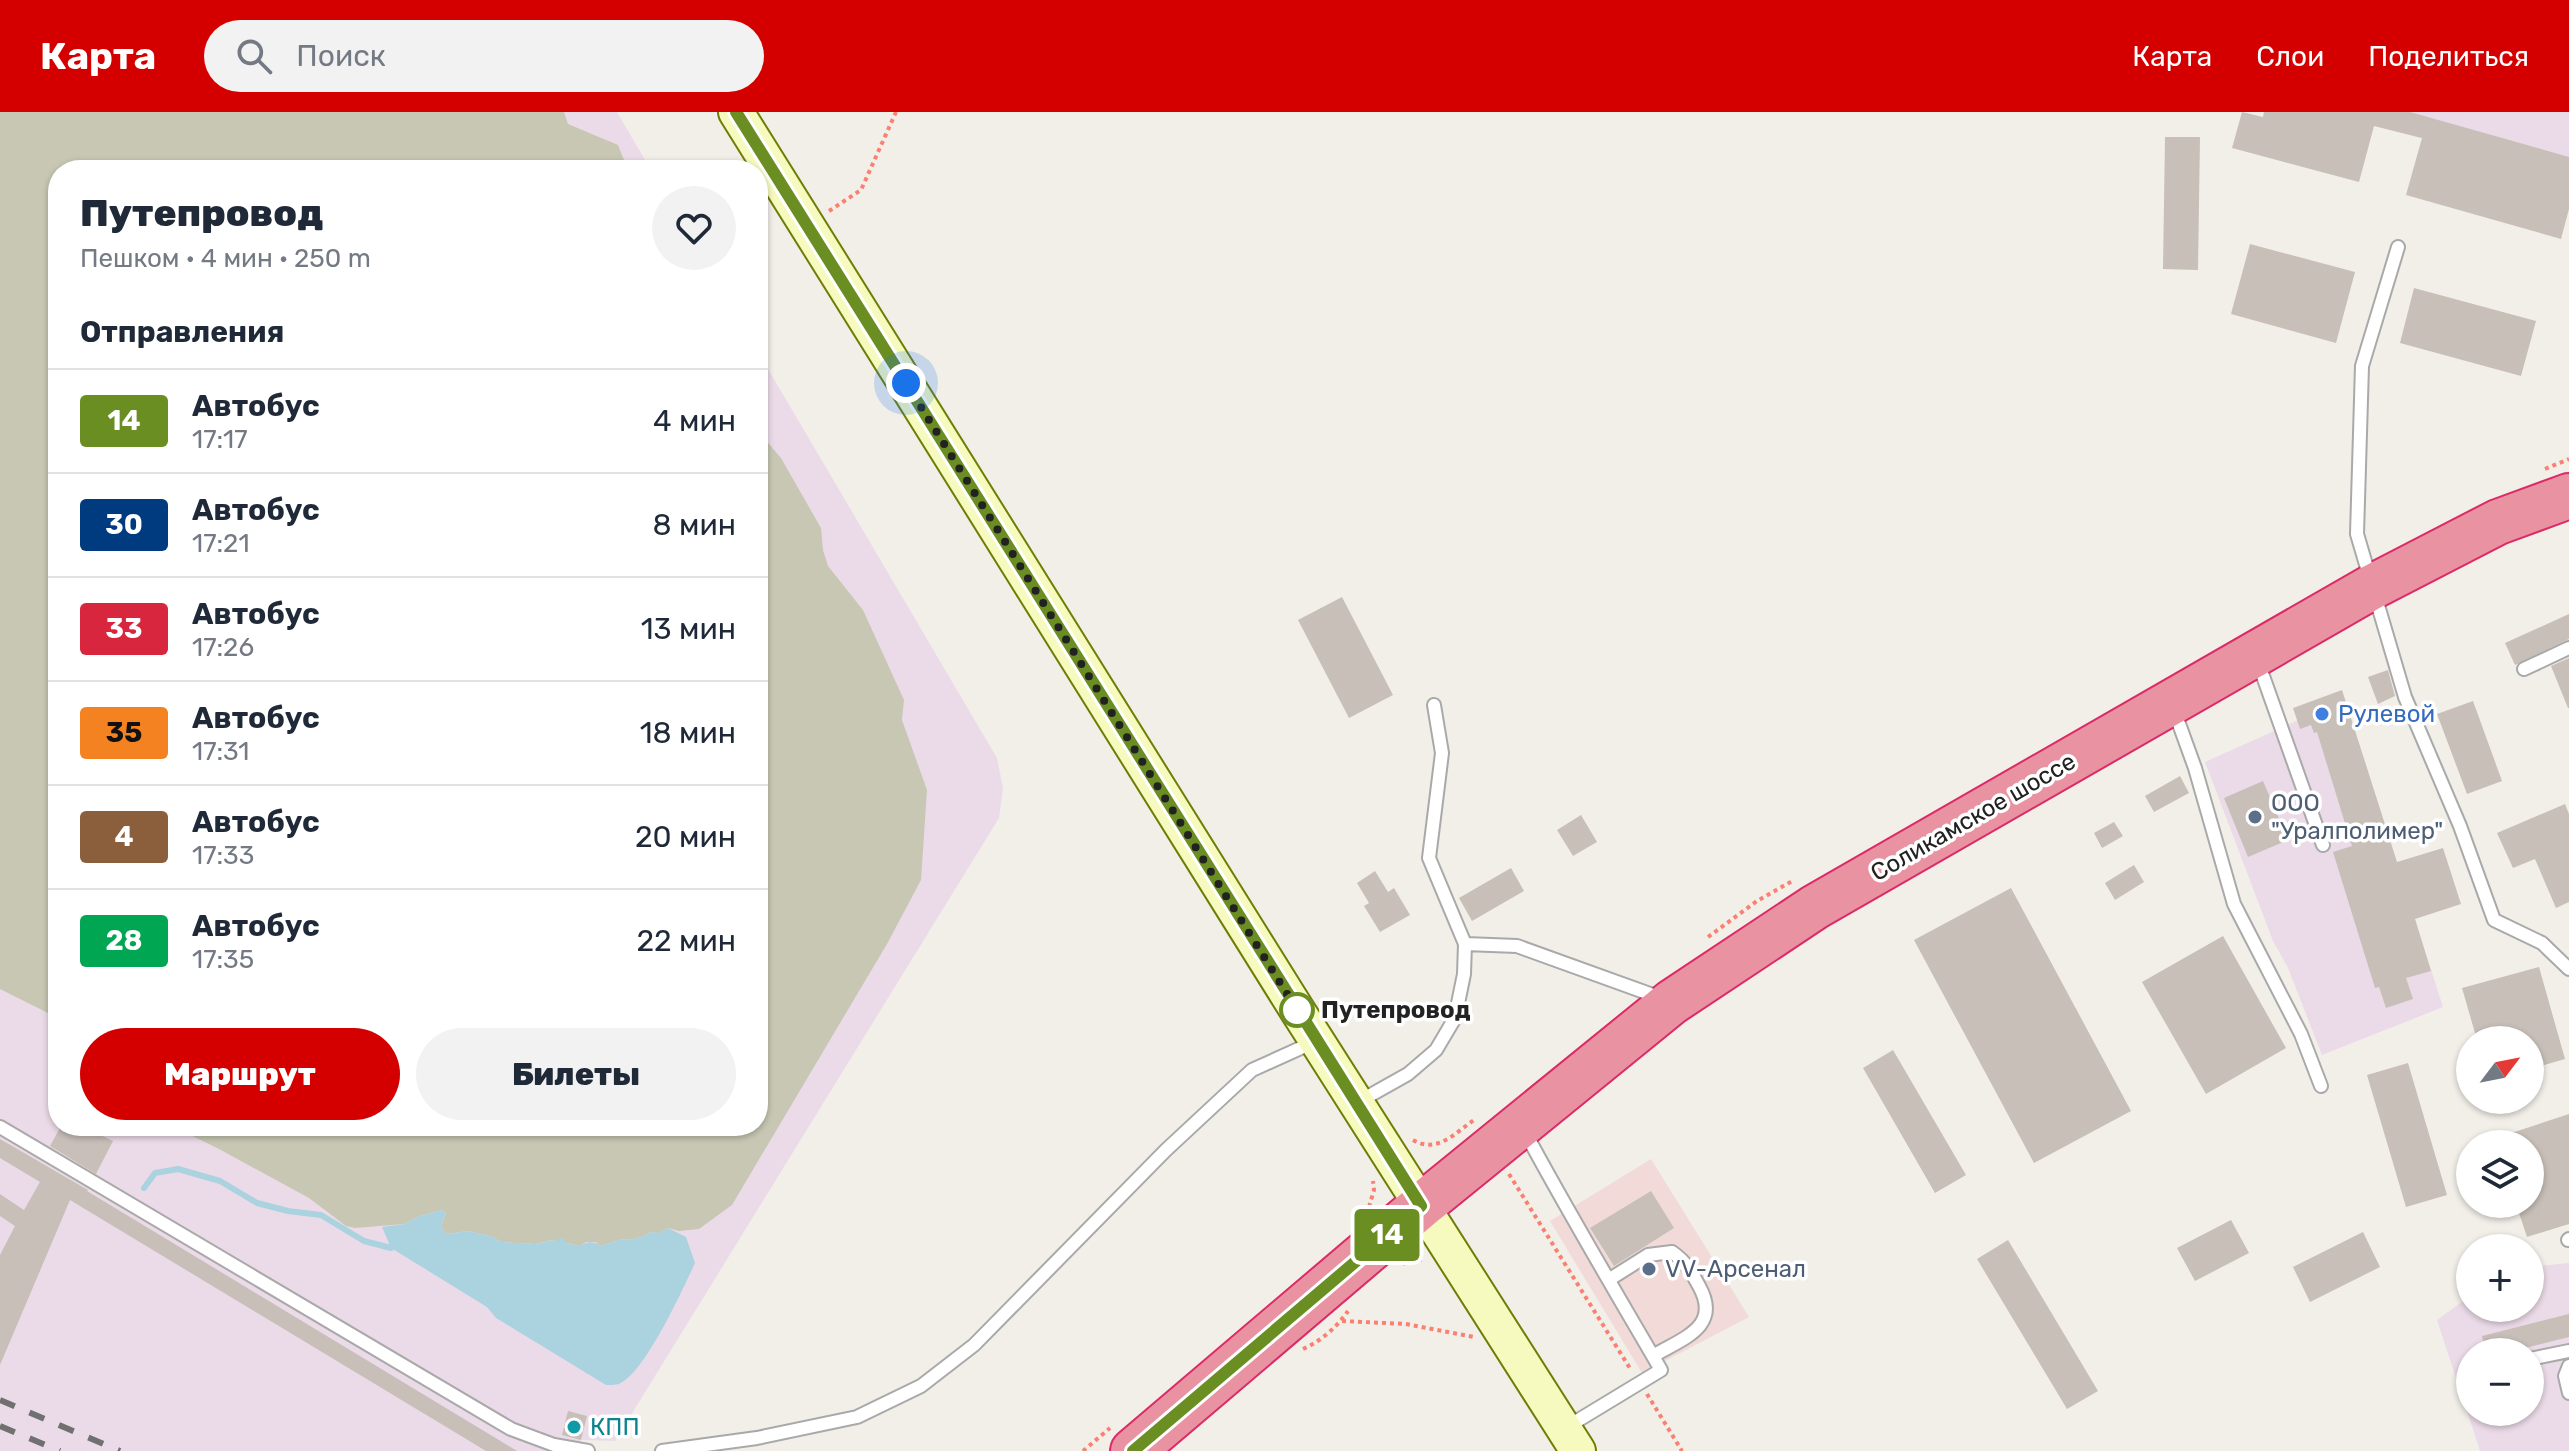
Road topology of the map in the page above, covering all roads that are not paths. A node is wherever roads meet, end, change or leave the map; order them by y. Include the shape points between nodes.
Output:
1 (736, 112) edge
2 (766, 160) edge
3 (768, 163) edge
4 (2398, 247) dead end
5 (2565, 502) edge
6 (2372, 587) junction
7 (2569, 648) edge
8 (2255, 655) junction
9 (2524, 669) dead end
10 (2172, 704) junction
11 (1434, 705) dead end
12 (2323, 845) dead end
13 (1465, 944) junction
14 (2569, 969) edge
15 (1672, 1002) junction
16 (1317, 1040) junction
17 (2321, 1086) dead end
18 (1357, 1102) junction
19 (0, 1127) edge
20 (1507, 1137) junction
21 (1421, 1206) junction
22 (1610, 1279) junction
23 (2569, 1351) edge
24 (1653, 1356) junction
25 (2544, 1356) edge
26 (2569, 1366) edge
27 (2569, 1393) edge
28 (1571, 1440) edge
29 (588, 1451) edge
30 (662, 1451) edge
31 (1133, 1451) edge

1 - 2 street
3 - 16 street
4 - 6 lane via 2362,366 2357,534
5 - 6 highway, Соликамское шоссе via 2498,522
6 - 8 highway, Соликамское шоссе
6 - 14 lane via 2405,697 2494,920 2542,943
7 - 9 lane
8 - 10 highway, Соликамское шоссе
8 - 12 lane
10 - 15 highway, Соликамское шоссе via 1815,907
10 - 17 lane via 2234,904 2301,1034
11 - 13 lane via 1442,753 1429,858
13 - 15 lane via 1517,946
13 - 18 lane via 1455,1018 1436,1050 1408,1074
15 - 20 highway, Соликамское шоссе
16 - 18 street
16 - 30 lane via 1252,1070 974,1345 921,1386 857,1417
18 - 21 street
19 - 29 lane via 511,1429
20 - 21 highway, Соликамское шоссе
20 - 22 lane via 1567,1210
21 - 28 street
21 - 31 highway, Соликамское шоссе
22 - 24 lane
22 - 24 lane via 1648,1255 1672,1252 1686,1262 1706,1298 1708,1314 1698,1330
23 - 25 lane
24 - 28 lane via 1661,1370
26 - 27 lane

